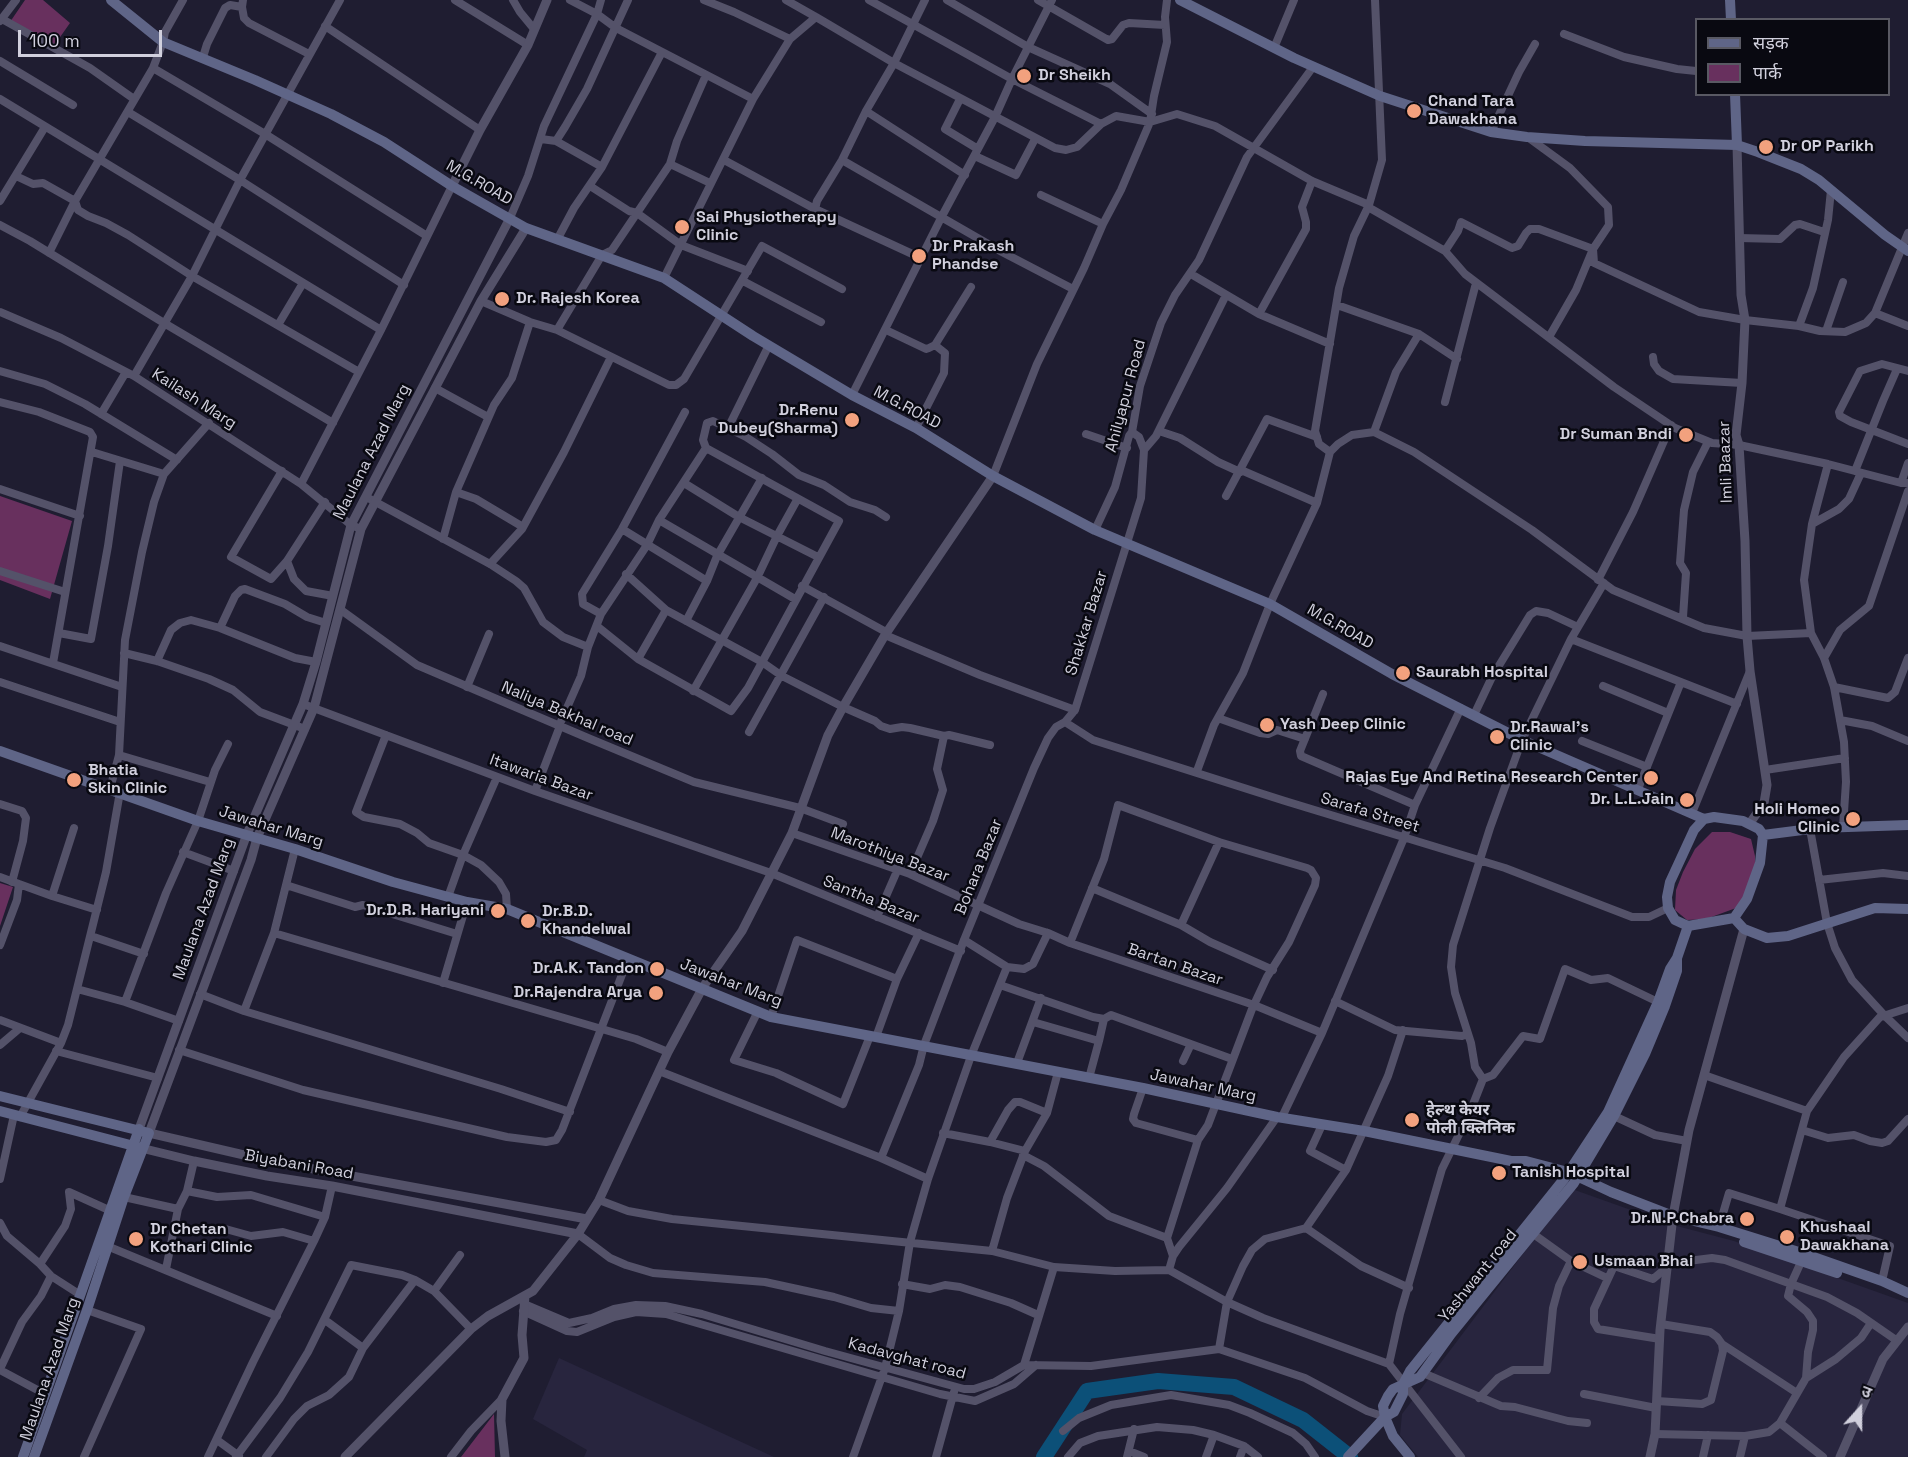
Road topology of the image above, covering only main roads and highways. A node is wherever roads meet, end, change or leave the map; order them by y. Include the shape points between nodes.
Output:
1 (111, 0) edge
2 (1180, 0) edge
3 (1730, 0) edge
4 (1731, 18) edge
5 (1736, 96) edge
6 (1737, 145) junction
7 (1905, 249) edge
8 (0, 751) edge
9 (1704, 819) junction
10 (1908, 825) edge
11 (1763, 835) junction
12 (1908, 909) edge
13 (1734, 918) junction
14 (1688, 926) junction
15 (1677, 958) junction
16 (0, 1096) edge
17 (0, 1111) edge
18 (144, 1131) joint
19 (136, 1147) junction
20 (1571, 1178) junction
21 (1673, 1219) junction
22 (1908, 1293) edge
23 (1908, 1300) edge
24 (1403, 1384) junction
25 (1385, 1417) junction
26 (23, 1457) edge
27 (34, 1457) edge
28 (1348, 1457) edge
29 (1410, 1457) edge

1 - 9 main road, M.G.ROAD via 163,42 331,114 526,228 664,278 852,396 1095,530 1270,604 1392,674 1522,740
2 - 6 main road via 1380,96 1491,132 1585,141
3 - 4 main road
5 - 6 main road, Imli Baazar
6 - 7 main road via 1801,169
8 - 20 main road, Jawahar Marg via 198,821 393,882 507,909 771,1017 1452,1150 1526,1161
9 - 11 main road via 1718,817 1750,823
9 - 14 main road via 1675,869 1667,897 1675,920
10 - 11 main road
11 - 13 main road via 1760,863 1747,899
12 - 13 main road via 1875,908 1788,936 1767,938 1744,929
13 - 14 main road
14 - 15 main road
15 - 20 main road via 1608,1112
15 - 20 main road via 1677,970 1645,1054 1614,1116
16 - 18 main road, Biyabani Road
17 - 19 main road, Biyabani Road
18 - 19 main road, Maulana Azad Marg
19 - 26 main road, Maulana Azad Marg via 79,1294
19 - 27 main road, Maulana Azad Marg via 87,1310
20 - 21 main road, Jawahar Marg
20 - 24 main road
20 - 24 main road, Yashwant road via 1420,1377
21 - 22 main road via 1719,1227
21 - 23 main road via 1864,1281
24 - 25 main road via 1388,1396 1383,1406
25 - 28 main road
25 - 29 main road via 1393,1436

